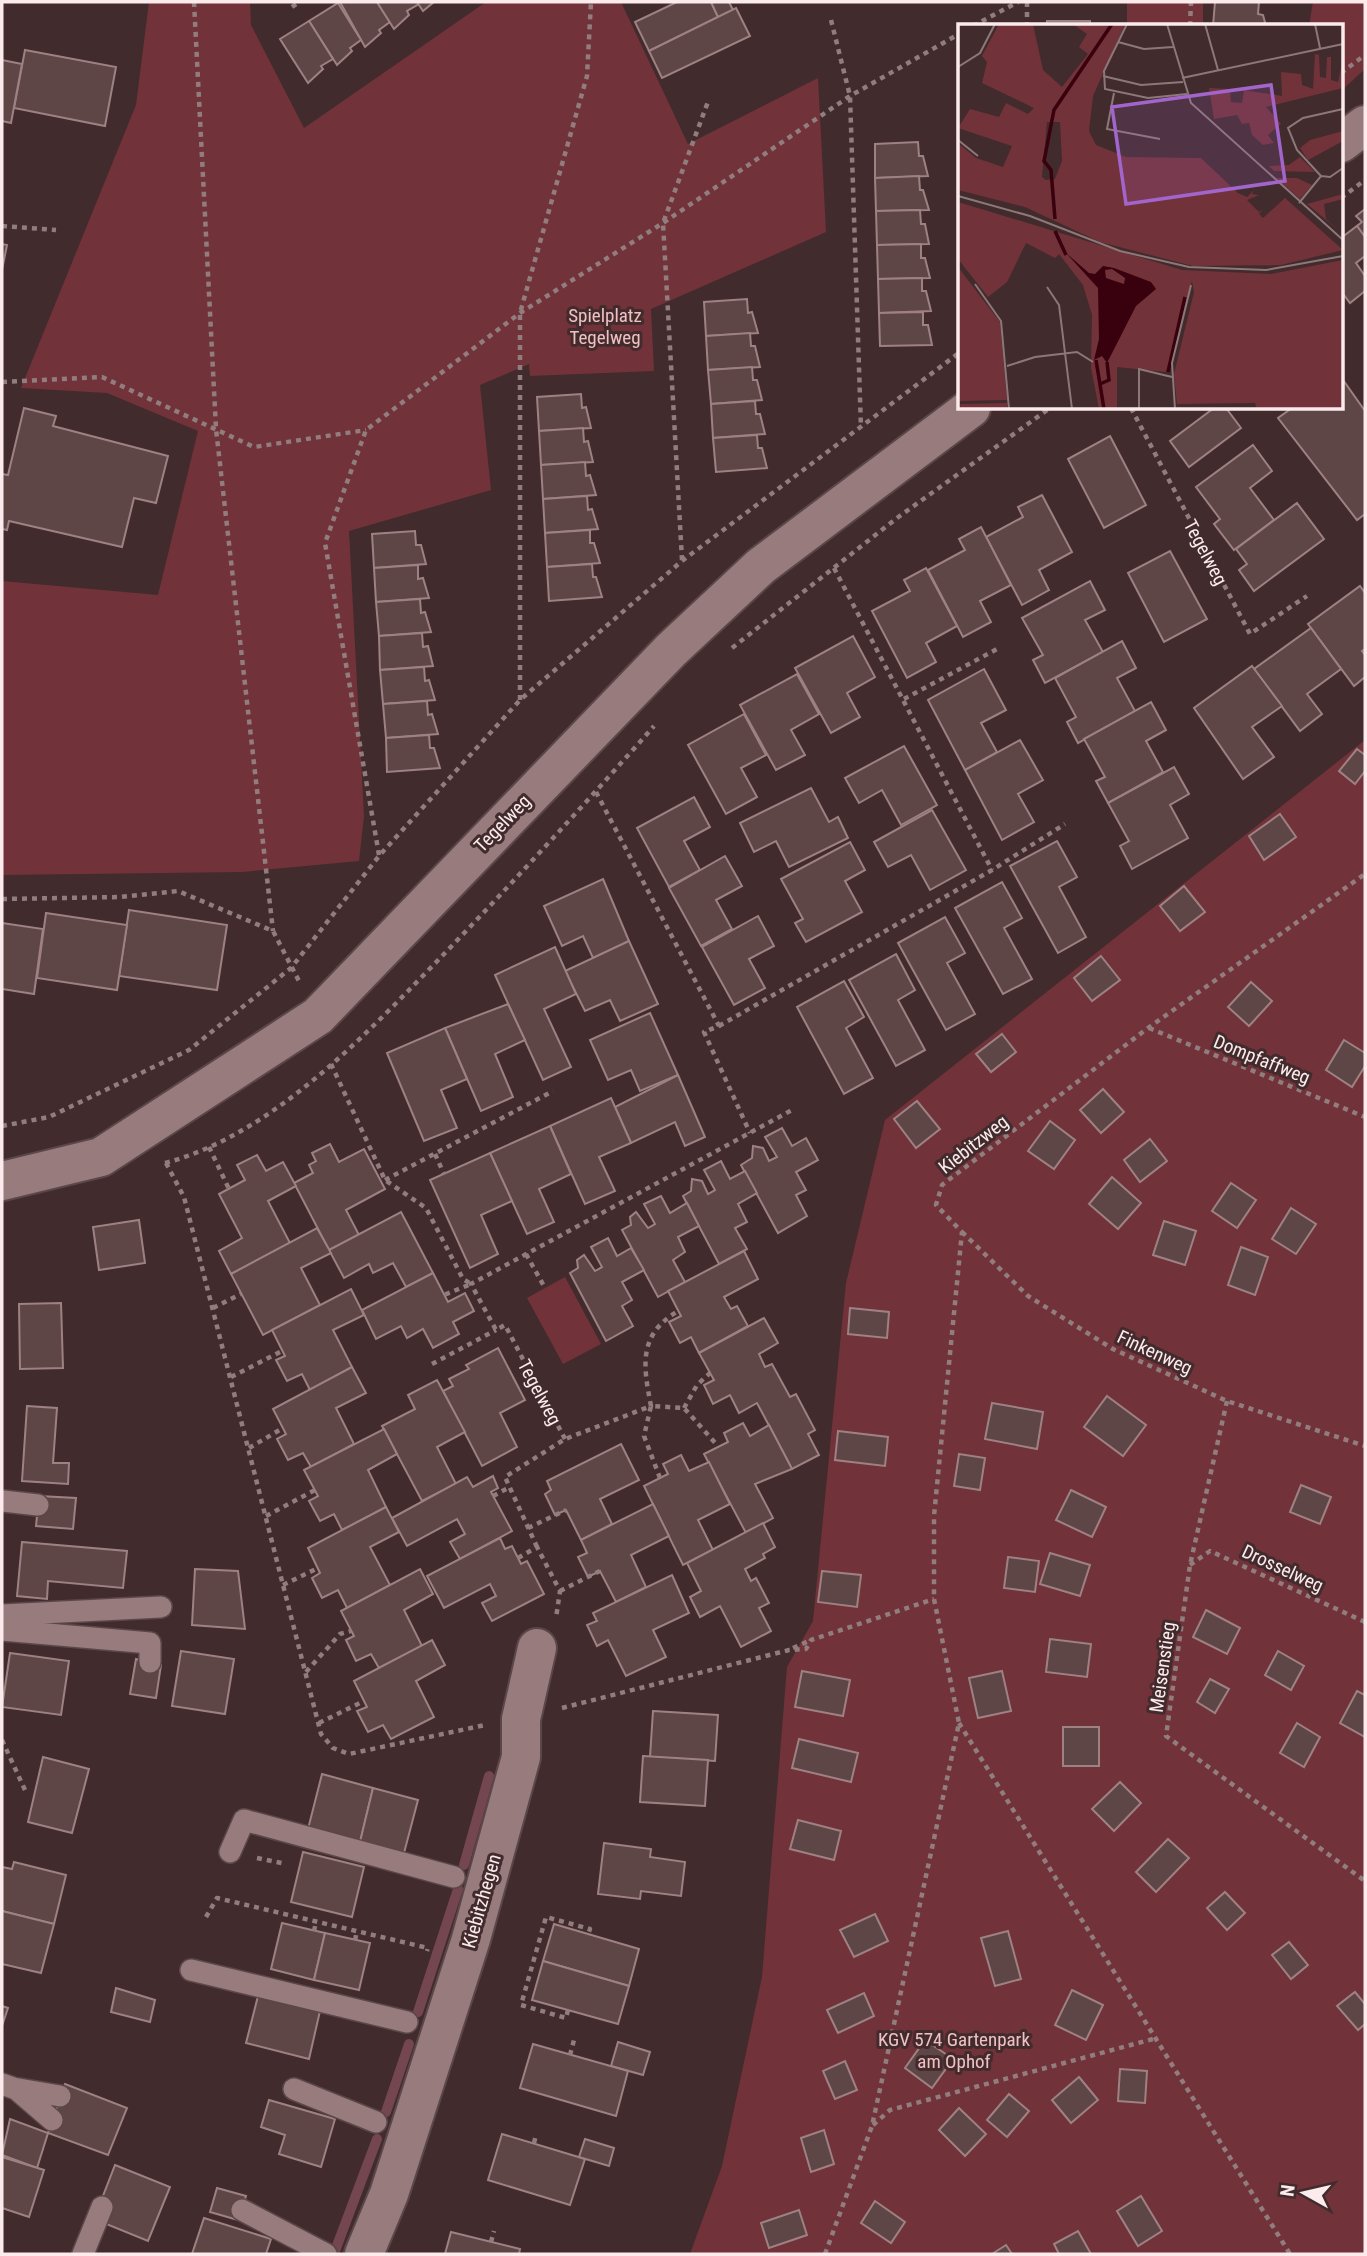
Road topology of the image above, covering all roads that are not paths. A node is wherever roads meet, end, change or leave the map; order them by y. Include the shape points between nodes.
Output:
1 (1365, 125) edge
2 (1342, 142) edge
3 (968, 410) edge
4 (2, 1181) edge
5 (3, 1501) edge
6 (38, 1504) dead end
7 (161, 1607) dead end
8 (2, 1615) edge
9 (2, 1630) edge
10 (537, 1648) road end
11 (150, 1662) dead end
12 (241, 1855) road end
13 (449, 1873) dead end
14 (190, 1968) dead end
15 (407, 2022) dead end
16 (9, 2087) edge
17 (294, 2089) dead end
18 (60, 2096) dead end
19 (52, 2120) dead end
20 (376, 2122) dead end
21 (103, 2207) dead end
22 (242, 2210) dead end
23 (83, 2254) edge
24 (326, 2254) edge
25 (364, 2254) edge

1 - 2 street
3 - 4 street, Tegelweg via 761,566 671,650 318,1016 101,1157
5 - 6 lane
7 - 8 lane
9 - 11 lane via 150,1643
10 - 25 street, Kiebitzhegen via 521,1719 521,1757 471,1939 389,2194
12 - 13 lane via 242,1813
14 - 15 lane
16 - 18 lane
16 - 19 lane
17 - 20 lane
21 - 23 lane
22 - 24 lane

